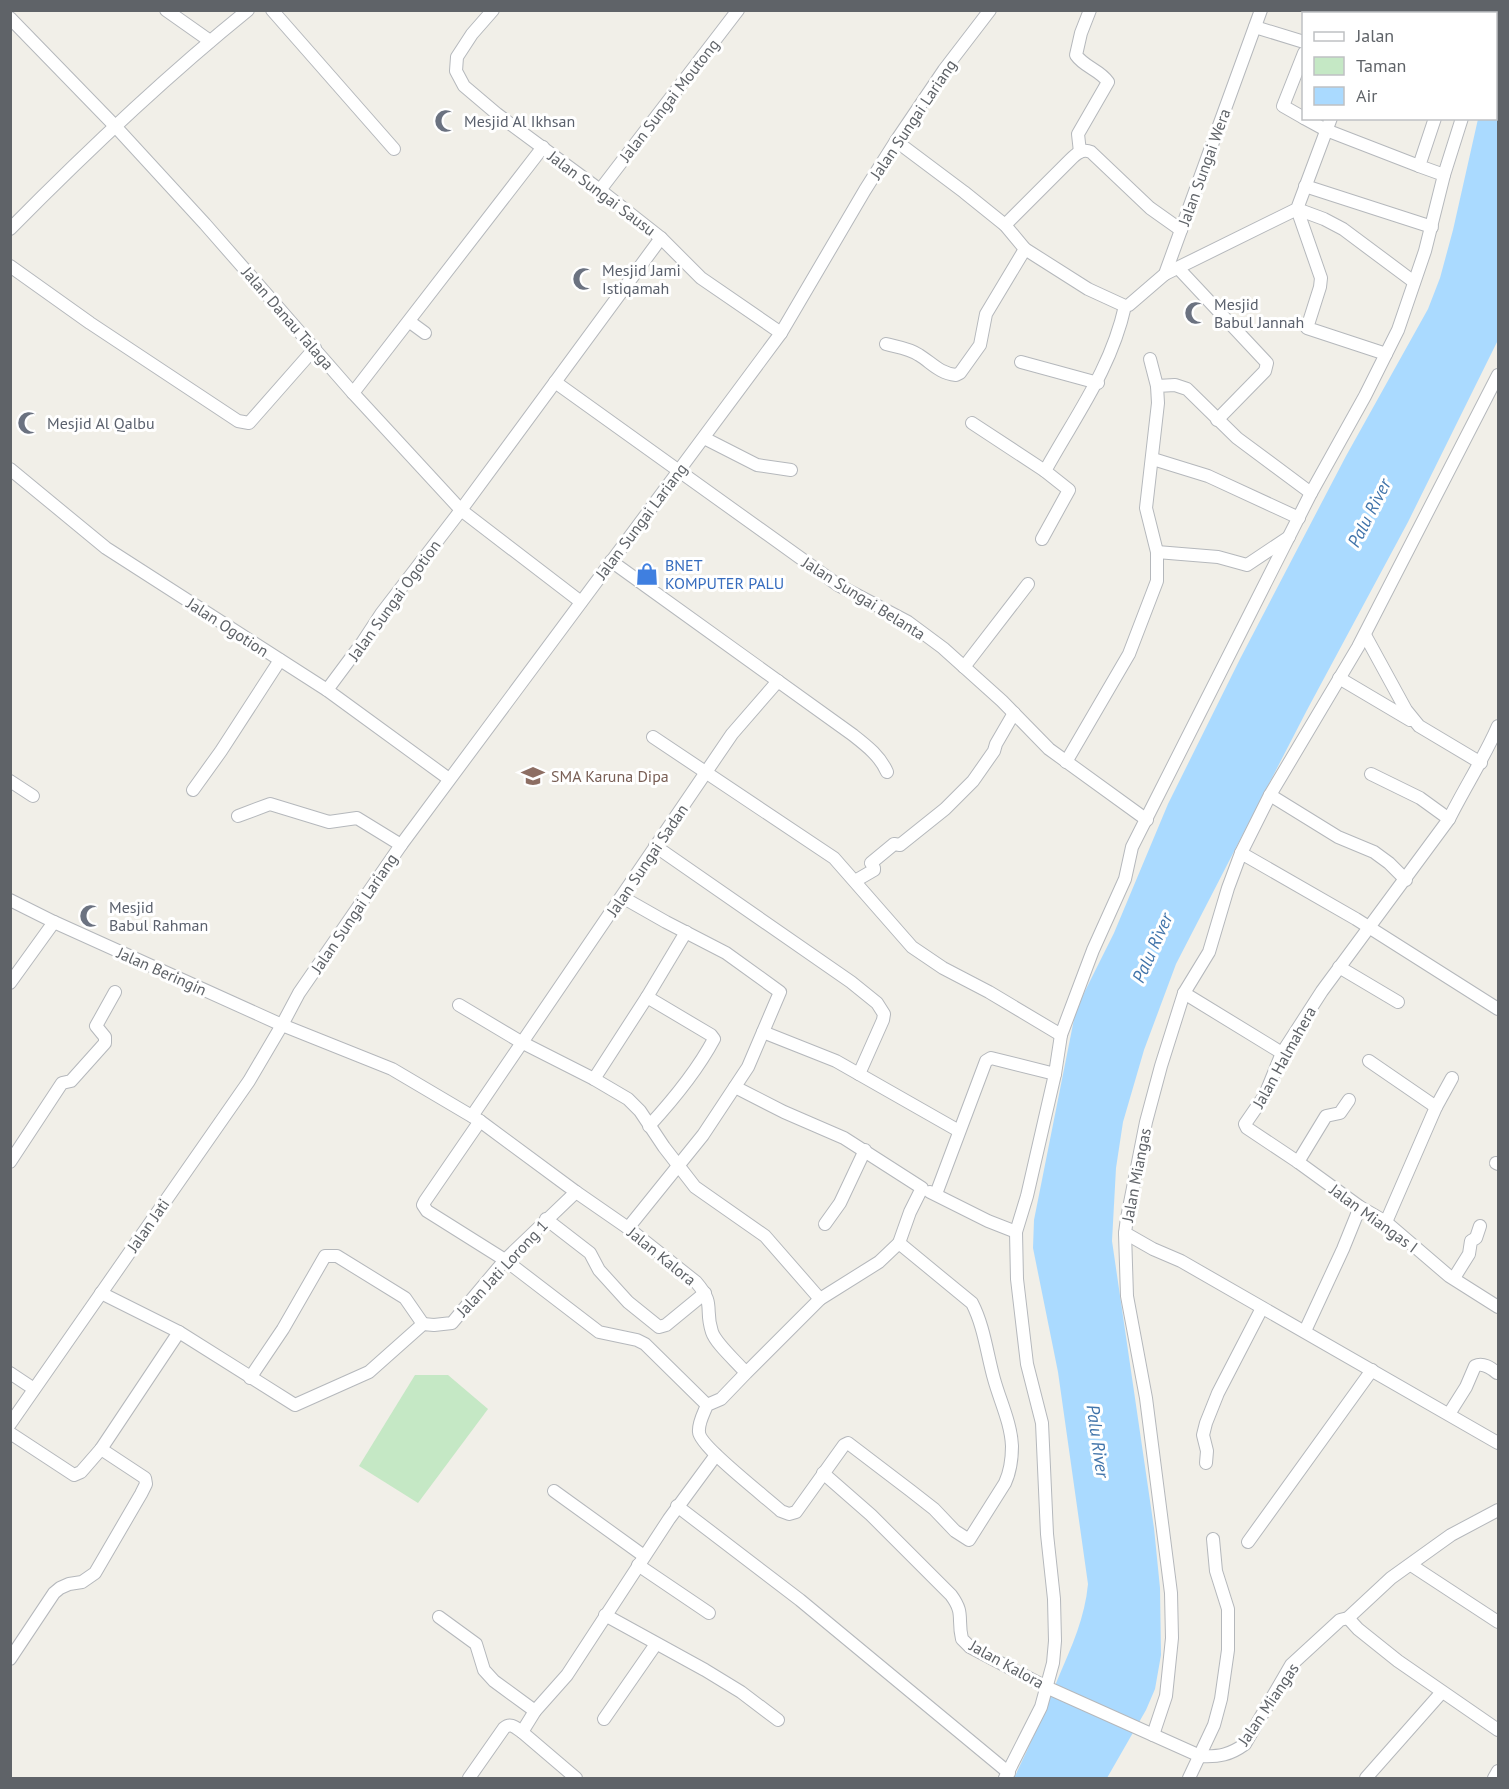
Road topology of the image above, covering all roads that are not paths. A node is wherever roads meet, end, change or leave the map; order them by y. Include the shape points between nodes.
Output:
1 (166, 10) edge
2 (248, 10) edge
3 (272, 10) edge
4 (493, 10) edge
5 (738, 10) edge
6 (990, 10) edge
7 (1090, 10) edge
8 (1261, 10) edge
9 (10, 18) edge
10 (1255, 27) junction
11 (210, 41) junction
12 (1302, 41) edge
13 (1302, 58) edge
14 (1302, 117) edge
15 (1312, 120) edge
16 (1434, 120) edge
17 (1461, 120) edge
18 (1329, 124) edge
19 (116, 126) junction
20 (896, 141) junction
21 (543, 147) junction
22 (394, 149) dead end
23 (1080, 152) junction
24 (1419, 166) junction
25 (1444, 175) junction
26 (1305, 186) junction
27 (600, 190) junction
28 (1297, 210) junction
29 (1005, 225) junction
30 (1432, 227) junction
31 (10, 229) edge
32 (1181, 230) junction
33 (661, 238) junction
34 (1025, 249) junction
35 (10, 266) edge
36 (1179, 269) junction
37 (1165, 274) junction
38 (1414, 282) junction
39 (1125, 306) junction
40 (410, 322) junction
41 (425, 333) dead end
42 (781, 333) junction
43 (886, 344) dead end
44 (315, 348) junction
45 (1386, 354) junction
46 (1150, 359) dead end
47 (1021, 362) dead end
48 (1498, 375) edge
49 (555, 382) junction
50 (1098, 383) junction
51 (1157, 386) junction
52 (353, 393) junction
53 (1217, 420) junction
54 (972, 423) dead end
55 (704, 438) junction
56 (1153, 459) junction
57 (10, 469) edge
58 (679, 470) junction
59 (791, 470) dead end
60 (1045, 471) junction
61 (1311, 493) junction
62 (461, 510) junction
63 (1299, 518) junction
64 (1290, 536) junction
65 (1042, 539) dead end
66 (1156, 552) junction
67 (611, 561) junction
68 (1028, 584) dead end
69 (581, 602) junction
70 (1365, 635) junction
71 (280, 660) junction
72 (964, 667) junction
73 (1339, 678) junction
74 (778, 681) junction
75 (327, 690) junction
76 (1014, 713) junction
77 (1419, 726) junction
78 (1498, 726) edge
79 (653, 737) dead end
80 (1066, 762) junction
81 (1481, 763) junction
82 (887, 772) dead end
83 (706, 774) junction
84 (1371, 774) dead end
85 (449, 779) junction
86 (10, 781) edge
87 (193, 790) dead end
88 (1270, 795) junction
89 (33, 796) dead end
90 (238, 816) dead end
91 (1449, 819) junction
92 (1147, 820) junction
93 (401, 845) junction
94 (655, 846) junction
95 (1241, 853) junction
96 (1406, 880) junction
97 (855, 881) junction
98 (622, 897) junction
99 (10, 900) edge
100 (54, 922) junction
101 (1368, 927) junction
102 (686, 932) junction
103 (1339, 967) junction
104 (10, 983) edge
105 (115, 992) dead end
106 (1184, 993) junction
107 (648, 997) junction
108 (1398, 1002) dead end
109 (459, 1005) dead end
110 (1498, 1009) edge
111 (282, 1025) junction
112 (763, 1032) junction
113 (1061, 1035) junction
114 (521, 1042) junction
115 (1282, 1053) junction
116 (1369, 1061) dead end
117 (859, 1074) junction
118 (1056, 1074) junction
119 (1452, 1078) dead end
120 (594, 1079) junction
121 (735, 1086) junction
122 (1349, 1100) dead end
123 (1436, 1107) junction
124 (476, 1118) junction
125 (649, 1126) junction
126 (959, 1131) junction
127 (865, 1150) junction
128 (1277, 1150) joint
129 (11, 1161) edge
130 (1298, 1162) junction
131 (678, 1165) junction
132 (922, 1188) junction
133 (576, 1192) junction
134 (936, 1194) junction
135 (1360, 1207) junction
136 (546, 1219) junction
137 (1386, 1222) junction
138 (825, 1224) dead end
139 (1480, 1226) dead end
140 (628, 1228) junction
141 (1016, 1232) junction
142 (1125, 1233) junction
143 (899, 1243) junction
144 (505, 1260) junction
145 (1454, 1278) junction
146 (101, 1293) junction
147 (705, 1293) junction
148 (820, 1299) junction
149 (1498, 1307) edge
150 (1262, 1308) junction
151 (423, 1324) junction
152 (1305, 1331) junction
153 (178, 1332) junction
154 (1372, 1370) junction
155 (746, 1372) junction
156 (10, 1373) edge
157 (1497, 1373) edge
158 (250, 1378) junction
159 (34, 1389) junction
160 (707, 1405) junction
161 (1449, 1414) junction
162 (10, 1424) edge
163 (10, 1433) edge
164 (1498, 1443) edge
165 (101, 1449) junction
166 (716, 1455) junction
167 (1206, 1463) dead end
168 (823, 1473) junction
169 (554, 1491) dead end
170 (677, 1506) junction
171 (1498, 1510) edge
172 (1213, 1539) dead end
173 (1248, 1542) dead end
174 (641, 1560) junction
175 (1411, 1565) junction
176 (709, 1613) dead end
177 (605, 1615) junction
178 (439, 1617) dead end
179 (1348, 1618) junction
180 (1498, 1622) edge
181 (656, 1644) junction
182 (10, 1659) edge
183 (1049, 1688) junction
184 (1442, 1692) junction
185 (535, 1711) junction
186 (604, 1719) dead end
187 (778, 1720) dead end
188 (1498, 1730) edge
189 (522, 1732) junction
190 (1149, 1733) junction
191 (1200, 1756) junction
192 (1498, 1771) edge
193 (1007, 1776) edge
194 (470, 1779) edge
195 (576, 1779) edge
196 (1189, 1779) edge
197 (1366, 1779) edge
198 (1494, 1779) edge

1 - 11 street
2 - 11 street
3 - 22 street
4 - 21 street, Jalan Sungai Sausu via 457,57 456,70 464,86
5 - 27 street, Jalan Sungai Moutong
6 - 20 street, Jalan Sungai Lariang
7 - 23 street via 1076,55 1108,82 1078,134
8 - 10 street, Jalan Sungai Wera
9 - 19 street, Jalan Danau Talaga
10 - 12 street
10 - 32 street, Jalan Sungai Wera
11 - 19 street
13 - 14 street via 1283,106
15 - 18 street
16 - 24 street
17 - 25 street
18 - 24 street
18 - 26 street
19 - 31 street
19 - 44 street, Jalan Danau Talaga
20 - 29 street
20 - 42 street, Jalan Sungai Lariang
21 - 27 street, Jalan Sungai Sausu
21 - 40 street
23 - 29 street
23 - 32 street via 1091,152 1150,208
24 - 25 street
25 - 30 street
26 - 28 street
26 - 30 street
27 - 33 street, Jalan Sungai Sausu
28 - 36 street
28 - 38 street via 1343,229
28 - 45 street via 1320,278 1306,328
29 - 34 street
30 - 38 street
32 - 37 street, Jalan Sungai Wera
33 - 42 street, Jalan Sungai Sausu via 701,278
33 - 49 street, Jalan Sungai Ogotion
34 - 39 street via 1088,290
34 - 43 street via 986,314 980,345 960,373 939,371 918,354
35 - 44 street via 238,421 249,423
36 - 37 street
36 - 53 street via 1268,363 1265,371
37 - 39 street, Jalan Sungai Wera
38 - 45 street
39 - 50 street via 1115,345
40 - 41 street
40 - 52 street
42 - 55 street, Jalan Sungai Lariang
44 - 52 street, Jalan Danau Talaga
45 - 61 street
46 - 51 street
47 - 50 street
48 - 70 street, Jalan Miangas
49 - 58 street, Jalan Sungai Belanta
49 - 62 street, Jalan Sungai Ogotion
50 - 60 street
51 - 53 street via 1184,387
51 - 56 street
52 - 62 street, Jalan Danau Talaga
53 - 61 street
54 - 60 street
55 - 58 street, Jalan Sungai Lariang
55 - 59 street via 757,465
56 - 63 street via 1244,491
56 - 66 street via 1146,508
57 - 71 street, Jalan Ogotion via 106,548
58 - 67 street, Jalan Sungai Lariang
58 - 72 street, Jalan Sungai Belanta via 838,585 908,622
60 - 65 street via 1069,490
61 - 63 street
62 - 69 street, Jalan Danau Talaga
62 - 75 street, Jalan Sungai Ogotion
63 - 64 street
64 - 66 street via 1245,565 1218,557
64 - 92 street
66 - 80 street via 1157,580 1129,654
67 - 69 street, Jalan Sungai Lariang
67 - 74 street
68 - 72 street
69 - 85 street, Jalan Sungai Lariang
70 - 73 street, Jalan Miangas
70 - 77 street via 1406,710
71 - 75 street, Jalan Ogotion
71 - 87 street
72 - 76 street, Jalan Sungai Belanta
73 - 77 street
73 - 88 street, Jalan Miangas
74 - 82 street via 874,752
74 - 83 street, Jalan Sungai Sadan via 732,734
75 - 85 street, Jalan Ogotion
76 - 80 street, Jalan Sungai Belanta
76 - 97 street via 973,781 900,845 894,844 874,858 874,870
77 - 81 street
78 - 81 street, Jalan Halmahera
79 - 83 street
80 - 92 street, Jalan Sungai Belanta
81 - 91 street, Jalan Halmahera
83 - 94 street, Jalan Sungai Sadan
83 - 97 street via 834,858
84 - 91 street via 1420,798
85 - 93 street, Jalan Sungai Lariang
86 - 89 street
88 - 95 street, Jalan Miangas
88 - 96 street via 1338,837 1374,852
90 - 93 street via 270,804 329,822 357,818
91 - 96 street, Jalan Halmahera
92 - 113 street via 1132,847 1125,879
93 - 111 street, Jalan Sungai Lariang via 299,993
94 - 98 street, Jalan Sungai Sadan
94 - 117 street via 876,1003 884,1014 883,1020
95 - 101 street
95 - 106 street, Jalan Miangas via 1209,952
96 - 101 street, Jalan Halmahera
97 - 113 street via 912,947
98 - 102 street
98 - 114 street, Jalan Sungai Sadan
99 - 100 street, Jalan Beringin
100 - 104 street
100 - 111 street, Jalan Beringin
101 - 103 street, Jalan Halmahera
101 - 110 street
102 - 107 street
102 - 112 street via 726,953 778,990 780,995
103 - 108 street
103 - 115 street, Jalan Halmahera
105 - 129 street via 96,1026 105,1043 71,1082 62,1083
106 - 115 street
106 - 142 street, Jalan Miangas via 1146,1122
107 - 120 street
107 - 125 street via 706,1031 714,1040
109 - 114 street
111 - 124 street, Jalan Kalora via 392,1069
111 - 146 street, Jalan Jati via 249,1081
112 - 117 street
112 - 121 street
113 - 118 street
114 - 120 street
114 - 124 street, Jalan Sungai Sadan
115 - 128 street, Jalan Halmahera via 1264,1095 1245,1124
116 - 123 street
117 - 126 street
118 - 126 street via 991,1058 986,1061
118 - 141 street
119 - 123 street
120 - 125 street via 628,1099
121 - 127 street
121 - 131 street
122 - 130 street via 1340,1113 1326,1116
123 - 137 street
124 - 133 street, Jalan Kalora
124 - 144 street, Jalan Sungai Sadan via 423,1205 430,1214
125 - 131 street
126 - 134 street
127 - 132 street
127 - 138 street via 840,1203
128 - 130 street, Jalan Miangas I
130 - 135 street, Jalan Miangas I
131 - 140 street
131 - 148 street via 695,1187 765,1236
132 - 134 street
132 - 143 street
133 - 136 street, Jalan Jati Lorong 1
133 - 140 street, Jalan Kalora
134 - 141 street
135 - 137 street, Jalan Miangas I
135 - 152 street
136 - 144 street, Jalan Jati Lorong 1
136 - 147 street via 590,1253 599,1270 621,1294 659,1327
137 - 145 street, Jalan Miangas I
139 - 145 street
140 - 147 street, Jalan Kalora
141 - 183 street via 1027,1364 1042,1423 1055,1609
142 - 150 street, Jalan Miangas
142 - 190 street via 1127,1296 1146,1398 1171,1593 1172,1638 1166,1696
143 - 148 street via 879,1262
143 - 168 street via 972,1303 1009,1427 1009,1473 969,1540 851,1444 844,1444
144 - 151 street, Jalan Jati Lorong 1 via 452,1323
144 - 160 street via 599,1332 645,1344
145 - 149 street, Jalan Miangas I
146 - 153 street
146 - 159 street, Jalan Jati
147 - 155 street, Jalan Kalora via 712,1334
148 - 155 street
150 - 152 street, Jalan Miangas
150 - 167 street via 1206,1423
151 - 158 street via 369,1372 295,1405
151 - 158 street via 405,1298 337,1256 326,1256
152 - 154 street, Jalan Miangas
153 - 158 street
153 - 165 street
154 - 161 street, Jalan Miangas
154 - 173 street
155 - 160 street via 721,1399
156 - 159 street
157 - 161 street via 1489,1366 1475,1366
159 - 162 street, Jalan Jati
160 - 166 street via 699,1432 702,1442
161 - 164 street, Jalan Miangas
163 - 165 street via 74,1475
165 - 182 street via 145,1478 146,1484 95,1573 54,1593
166 - 168 street via 789,1514 796,1512
166 - 170 street
168 - 183 street, Jalan Kalora via 951,1595 961,1612 962,1638 970,1647
169 - 174 street
170 - 174 street
170 - 193 street via 800,1600
171 - 175 street, Jalan Miangas via 1451,1535
172 - 191 street via 1216,1571 1228,1609 1228,1650 1221,1699
174 - 176 street
174 - 177 street
175 - 179 street, Jalan Miangas via 1373,1593
175 - 180 street
177 - 181 street
177 - 185 street via 567,1675
178 - 185 street via 476,1644 484,1670 494,1681
179 - 184 street
179 - 191 street, Jalan Miangas via 1340,1620 1291,1665 1245,1744 1224,1756
181 - 186 street
181 - 187 street via 741,1692
183 - 190 street, Jalan Kalora
183 - 193 street
184 - 188 street
184 - 197 street
185 - 189 street
189 - 194 street via 506,1726
189 - 195 street
190 - 191 street, Jalan Miangas
191 - 196 street
192 - 198 street

